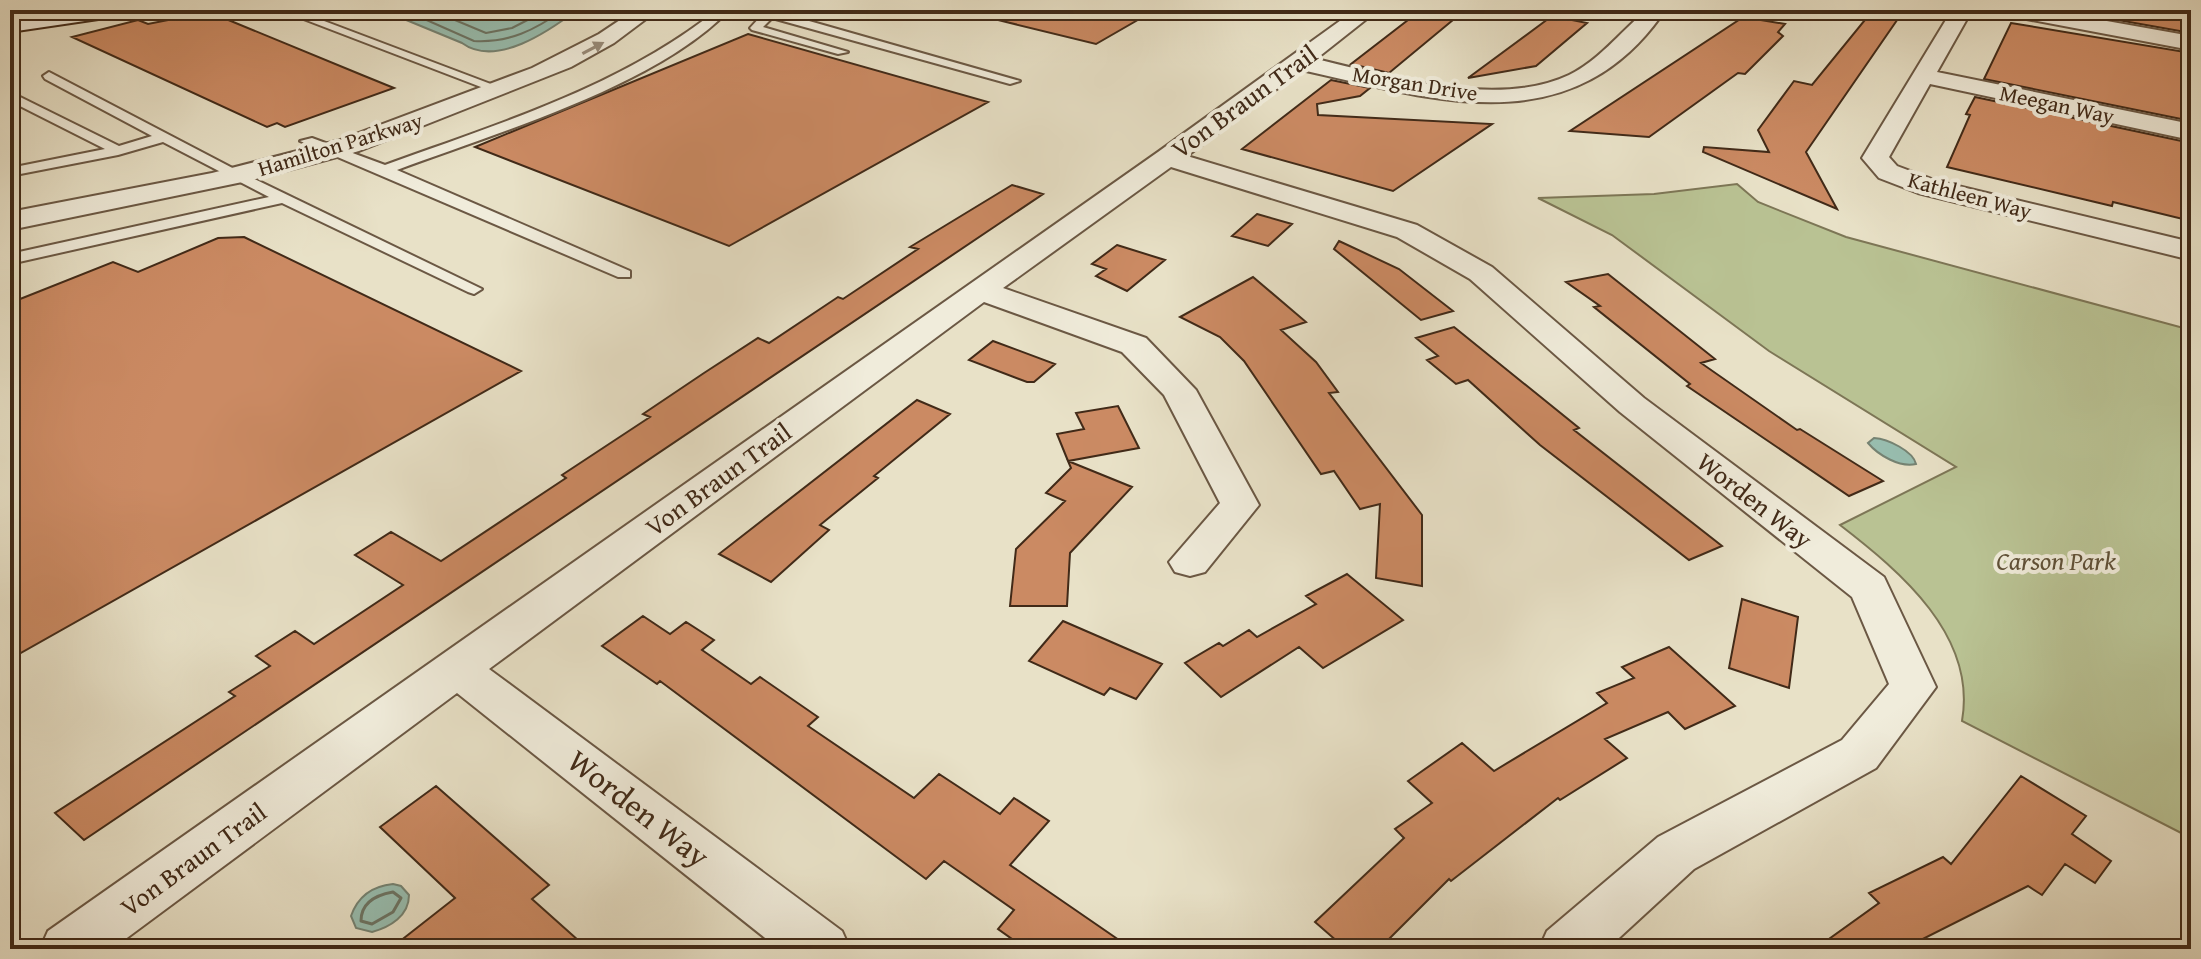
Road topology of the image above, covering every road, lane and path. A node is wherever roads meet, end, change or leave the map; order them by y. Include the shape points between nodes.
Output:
1 (112, 10) edge
2 (285, 10) edge
3 (614, 10) edge
4 (648, 10) edge
5 (724, 10) edge
6 (1368, 10) edge
7 (1962, 10) edge
8 (2011, 10) edge
9 (763, 12) edge
10 (1651, 16) dead end
11 (10, 25) edge
12 (2191, 43) edge
13 (842, 52) dead end
14 (1298, 62) junction
15 (49, 76) dead end
16 (1923, 76) junction
17 (471, 81) junction
18 (1014, 81) dead end
19 (498, 89) junction
20 (10, 96) edge
21 (2191, 132) edge
22 (164, 137) junction
23 (307, 141) junction
24 (118, 151) junction
25 (332, 151) junction
26 (1167, 158) junction
27 (226, 170) junction
28 (385, 170) junction
29 (10, 172) edge
30 (284, 198) junction
31 (10, 203) edge
32 (10, 221) edge
33 (2191, 251) edge
34 (10, 259) edge
35 (624, 274) dead end
36 (474, 289) dead end
37 (980, 290) junction
38 (1190, 562) dead end
39 (456, 668) junction
40 (68, 949) edge
41 (822, 949) edge
42 (1567, 949) edge

1 - 11 main road
2 - 17 lane
3 - 17 street, Hamilton Parkway via 583,32
19 -> 4 street, Hamilton Parkway via 590,51
5 - 28 lane via 700,33 629,72
6 - 14 street, Von Braun Trail
7 - 16 street, Kathleen Way
8 - 12 street
9 - 13 lane via 756,28
9 - 18 lane
10 - 14 street, Morgan Drive via 1576,80 1543,92 1476,96
14 - 26 street, Von Braun Trail
15 - 22 lane
16 - 21 street, Meegan Way
16 - 33 street, Kathleen Way via 1875,158 1888,172 1928,187
17 - 19 lane
17 - 23 street, Hamilton Parkway
19 - 25 street, Hamilton Parkway
20 - 24 lane
22 - 24 lane
22 - 27 lane
23 - 25 lane
23 - 27 street, Hamilton Parkway
24 - 29 lane
25 - 27 street, Hamilton Parkway
25 - 28 lane
26 - 37 street, Von Braun Trail
26 - 42 street, Worden Way via 1407,231 1481,273 1632,405 1869,588 1913,687 1859,754 1676,853
27 - 30 lane
27 - 31 street, Hamilton Parkway
27 - 32 street, Hamilton Parkway
28 - 35 lane
30 - 34 lane
30 - 36 lane
37 - 38 street via 1134,345 1179,390 1240,505
37 - 39 street, Von Braun Trail
39 - 40 street, Von Braun Trail
39 - 41 street, Worden Way

